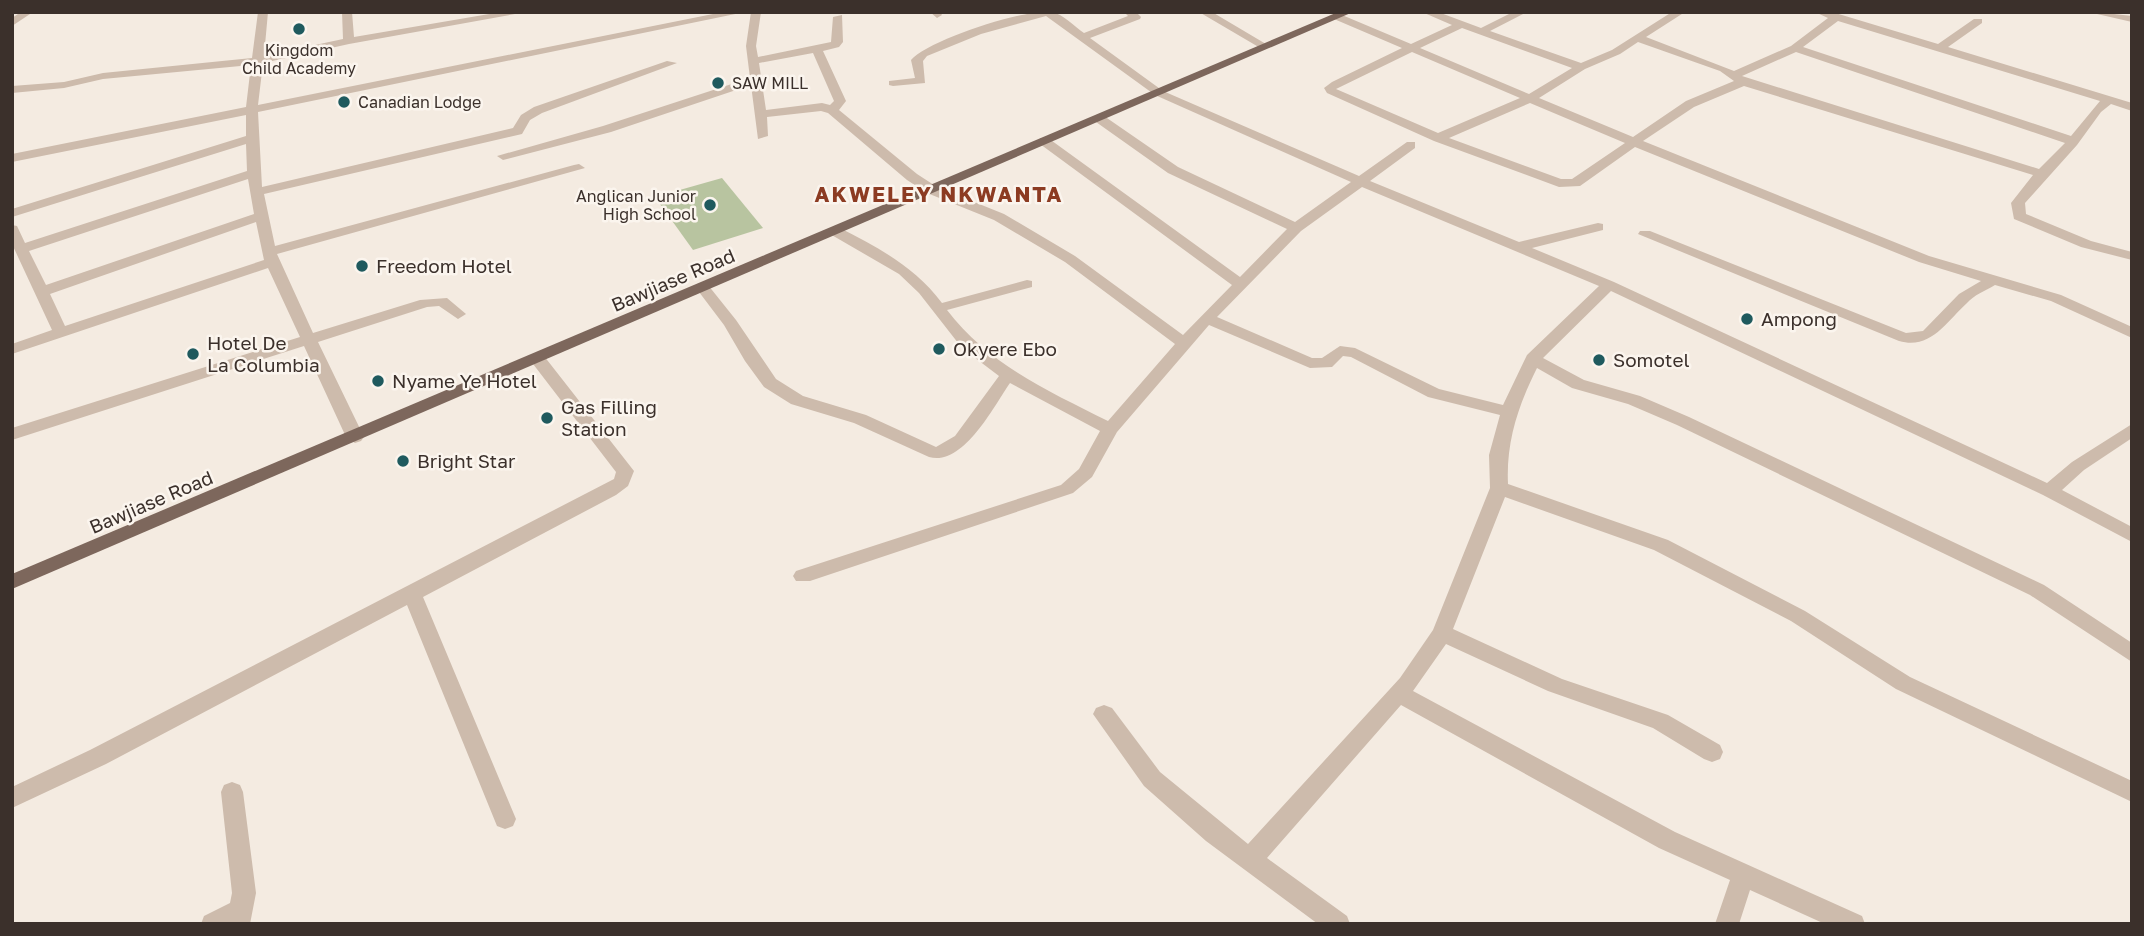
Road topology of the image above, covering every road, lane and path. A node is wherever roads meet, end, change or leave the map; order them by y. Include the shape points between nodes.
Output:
1 (28, 12) edge
2 (263, 12) edge
3 (347, 12) edge
4 (522, 12) edge
5 (740, 12) edge
6 (756, 12) edge
7 (1204, 12) edge
8 (1427, 12) edge
9 (1522, 12) edge
10 (1680, 12) edge
11 (1820, 12) edge
12 (2101, 12) edge
13 (1343, 14) edge
14 (488, 15) edge
15 (1137, 15) edge
16 (838, 17) dead end
17 (1836, 17) junction
18 (2132, 19) edge
19 (1978, 21) dead end
20 (12, 23) edge
21 (1462, 24) junction
22 (1482, 31) junction
23 (1080, 38) junction
24 (1637, 38) junction
25 (349, 41) junction
26 (1266, 47) junction
27 (1412, 47) junction
28 (1795, 48) junction
29 (1940, 48) junction
30 (817, 50) junction
31 (258, 61) junction
32 (753, 61) junction
33 (671, 63) dead end
34 (1581, 67) junction
35 (1739, 78) junction
36 (754, 80) junction
37 (893, 83) dead end
38 (12, 90) edge
39 (1159, 93) junction
40 (1529, 99) junction
41 (2108, 101) junction
42 (2132, 107) edge
43 (252, 109) junction
44 (832, 110) junction
45 (761, 114) junction
46 (1100, 120) junction
47 (762, 136) dead end
48 (252, 138) junction
49 (1438, 138) junction
50 (1044, 141) junction
51 (2073, 141) junction
52 (1634, 142) junction
53 (1411, 145) dead end
54 (503, 156) dead end
55 (12, 158) edge
56 (579, 168) dead end
57 (253, 173) junction
58 (2039, 173) junction
59 (1363, 181) junction
60 (932, 190) junction
61 (256, 192) junction
62 (12, 213) edge
63 (261, 216) junction
64 (1598, 227) dead end
65 (1296, 228) junction
66 (12, 229) edge
67 (835, 231) junction
68 (1645, 234) dead end
69 (1518, 247) junction
70 (23, 248) junction
71 (2132, 256) edge
72 (271, 257) junction
73 (1993, 280) junction
74 (1027, 284) dead end
75 (1240, 284) junction
76 (1609, 285) junction
77 (703, 288) junction
78 (41, 292) junction
79 (939, 308) junction
80 (458, 314) dead end
81 (1207, 318) junction
82 (60, 331) junction
83 (2132, 333) edge
84 (310, 339) junction
85 (1185, 344) junction
86 (12, 349) edge
87 (1533, 359) junction
88 (538, 360) junction
89 (1009, 373) junction
90 (1509, 412) junction
91 (1110, 429) junction
92 (2132, 430) edge
93 (12, 434) edge
94 (355, 437) junction
95 (1499, 488) junction
96 (2049, 491) junction
97 (2132, 535) edge
98 (803, 576) dead end
99 (12, 582) edge
100 (413, 595) junction
101 (1442, 633) junction
102 (2132, 654) edge
103 (1399, 694) junction
104 (1104, 714) dead end
105 (1712, 752) dead end
106 (232, 792) dead end
107 (2132, 793) edge
108 (12, 798) edge
109 (505, 819) dead end
110 (1252, 857) junction
111 (1743, 876) junction
112 (239, 918) edge
113 (213, 924) edge
114 (1338, 924) edge
115 (1727, 924) edge
116 (1853, 924) edge

1 - 20 street
2 - 31 street
3 - 25 street
4 - 14 street
5 - 43 street
6 - 32 street
7 - 26 street
8 - 21 street
9 - 22 street
10 - 24 street
11 - 17 street
12 - 18 street
13 - 26 main road, Bawjiase Road
13 - 27 street
14 - 25 street
15 - 23 street
16 - 30 street via 838,42
17 - 28 street
17 - 29 street
19 - 29 street
21 - 22 street
21 - 27 street
22 - 34 street
23 - 37 street via 1048,12 1011,20 925,51 916,60 921,81
23 - 39 street
24 - 34 street
24 - 35 street
25 - 31 street
26 - 39 main road, Bawjiase Road
27 - 40 street
27 - 49 street via 1330,88
28 - 35 street
28 - 51 street
29 - 41 street
30 - 32 street
30 - 44 street via 840,101
31 - 38 street
31 - 43 street
32 - 36 street
33 - 61 street via 538,110 525,118 518,131
34 - 40 street
35 - 52 street
35 - 58 street
36 - 45 street
36 - 54 street via 607,129
39 - 46 main road, Bawjiase Road
39 - 59 street
40 - 49 street
40 - 52 street
41 - 42 street
41 - 51 street
43 - 48 street
43 - 55 street
44 - 45 street via 822,107
44 - 60 street
45 - 47 street
46 - 50 main road, Bawjiase Road
46 - 65 street via 1173,170
48 - 57 street
48 - 62 street
49 - 52 street via 1567,183 1575,183
50 - 60 main road, Bawjiase Road
50 - 75 street
51 - 58 street
52 - 73 street via 1924,259
53 - 59 street
56 - 72 street
57 - 61 street
57 - 70 street
58 - 71 street via 2018,203 2019,216 2086,244
59 - 65 street
59 - 69 street
60 - 67 main road, Bawjiase Road
60 - 85 street via 999,217 1070,259
61 - 63 street
63 - 72 street
63 - 78 street
64 - 69 street
65 - 75 street
66 - 70 street
67 - 77 main road, Bawjiase Road
67 - 79 street via 891,260
68 - 73 street via 1905,338 1928,334 1964,297
69 - 76 street
70 - 78 street
72 - 82 street
72 - 84 street
73 - 83 street via 2056,298
74 - 79 street
75 - 81 street
76 - 87 street
76 - 96 street
77 - 88 main road, Bawjiase Road
77 - 89 street via 770,383 797,400 860,419 935,453 961,440
78 - 82 street
79 - 89 street via 960,337
80 - 84 street via 442,301 425,303
81 - 85 street
81 - 90 street via 1310,363 1326,363 1340,351 1355,353 1434,393
82 - 86 street
84 - 93 street
84 - 94 street
85 - 91 street
87 - 90 street
87 - 102 street via 1578,384 1634,400 1683,421 2015,579
88 - 94 main road, Bawjiase Road
88 - 100 street via 625,476 610,491
89 - 91 street
90 - 95 street via 1498,455
91 - 98 street via 1086,473 1067,489
92 - 96 street
94 - 99 main road, Bawjiase Road
95 - 101 street
95 - 107 street via 1661,545 1798,616 1903,683
96 - 97 street
100 - 108 street
100 - 109 street
101 - 103 street
101 - 105 street via 1555,685 1660,721
103 - 110 street
103 - 111 street via 1667,840
104 - 110 street via 1152,779 1214,833
106 - 112 street via 244,893
110 - 114 street
111 - 115 street
111 - 116 street
112 - 113 street

